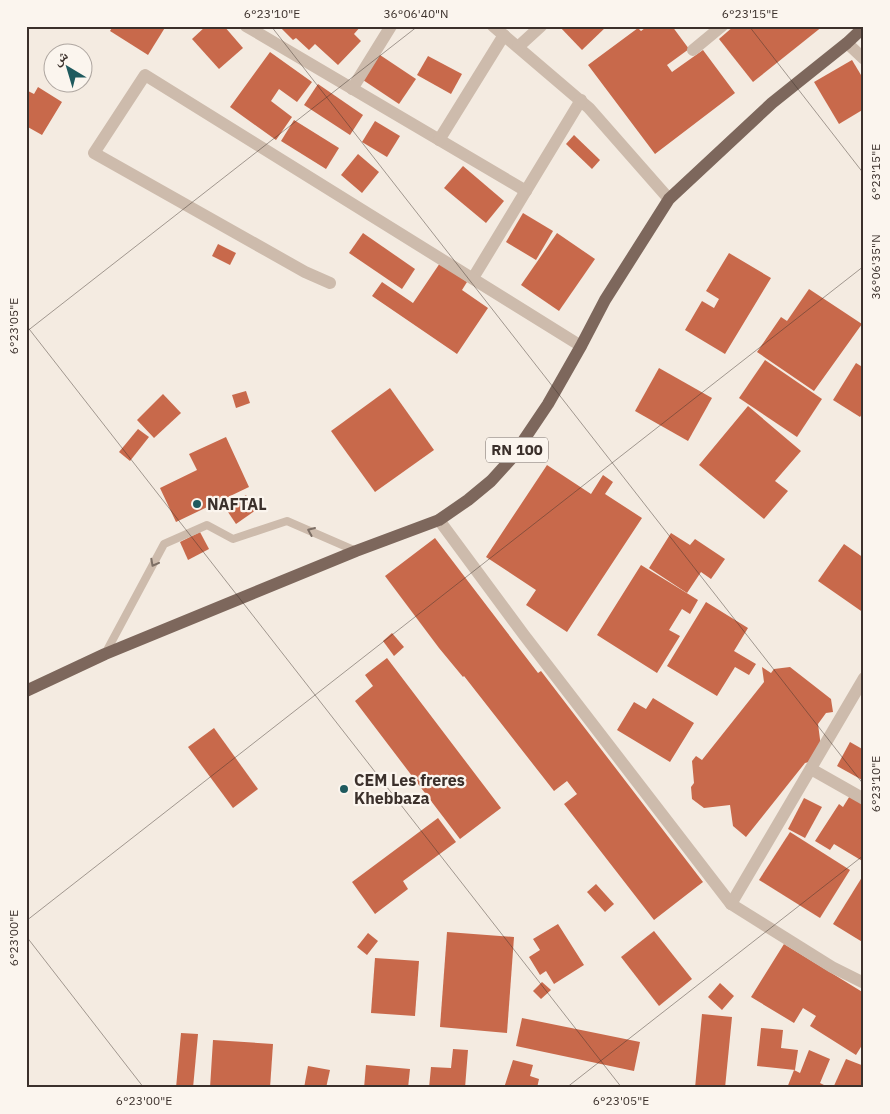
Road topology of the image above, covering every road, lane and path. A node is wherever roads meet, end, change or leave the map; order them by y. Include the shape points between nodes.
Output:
1 (246, 26) edge
2 (391, 26) edge
3 (493, 26) edge
4 (542, 26) edge
5 (722, 26) edge
6 (863, 27) edge
7 (504, 35) junction
8 (847, 43) junction
9 (518, 47) junction
10 (693, 50) dead end
11 (864, 59) edge
12 (352, 89) junction
13 (581, 100) junction
14 (438, 140) junction
15 (526, 191) junction
16 (669, 199) junction
17 (473, 278) junction
18 (330, 283) dead end
19 (581, 346) junction
20 (439, 520) junction
21 (356, 550) junction
22 (105, 654) junction
23 (864, 678) edge
24 (26, 691) edge
25 (810, 769) junction
26 (864, 799) edge
27 (731, 904) junction
28 (864, 983) edge

1 - 12 street
2 - 12 street
3 - 7 street
4 - 9 street
5 - 10 street
6 - 8 main road, RN 100
7 - 9 street
7 - 14 street
8 - 11 street
8 - 16 main road, RN 100 via 772,104
9 - 13 street
12 - 14 street
13 - 15 street
13 - 16 street
14 - 15 street
15 - 17 street
16 - 19 main road, RN 100 via 605,300
17 - 18 street via 145,75 94,153
17 - 19 street
19 - 20 main road, RN 100 via 511,459 490,481
20 - 21 main road, RN 100
20 - 27 street
21 - 22 main road, RN 100
21 -> 22 lane via 288,521 233,539 207,525 164,544
22 - 24 main road, RN 100
23 - 25 street
25 - 26 street
25 - 27 street
27 - 28 street via 832,967

